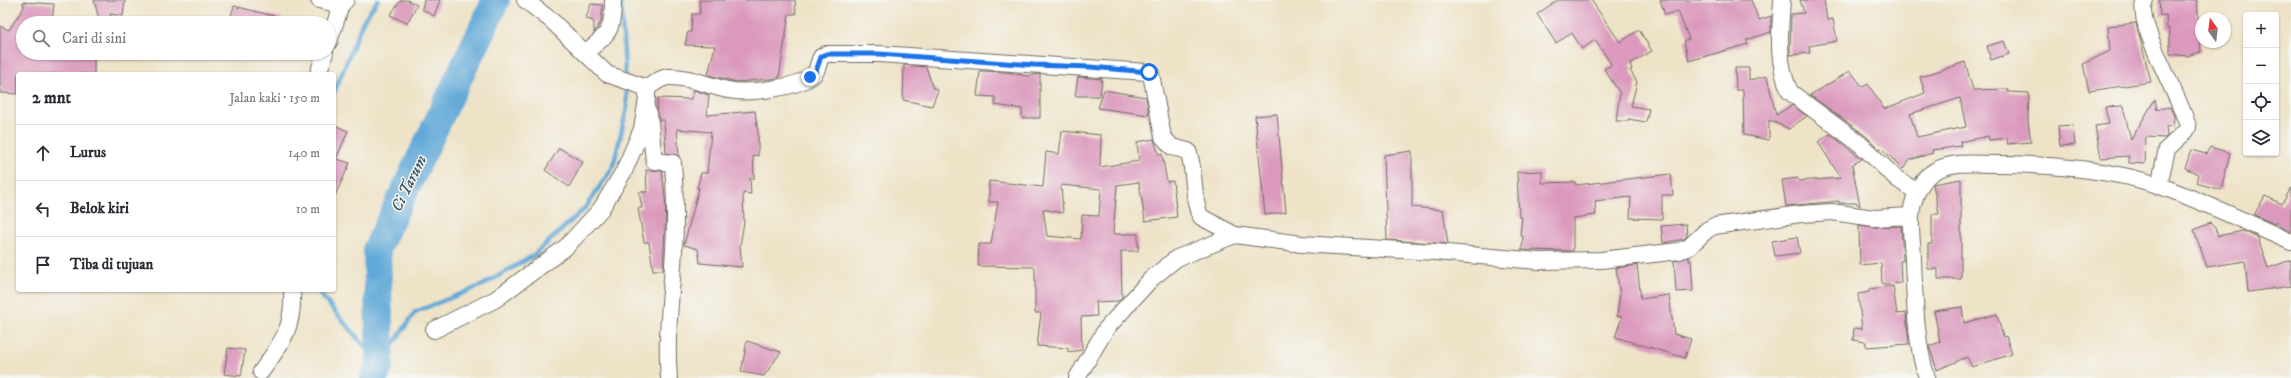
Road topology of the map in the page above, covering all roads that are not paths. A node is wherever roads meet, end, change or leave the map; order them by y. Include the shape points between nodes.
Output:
1 (319, 0) edge
2 (525, 0) edge
3 (613, 0) edge
4 (1782, 0) edge
5 (2145, 0) edge
6 (340, 2) edge
7 (336, 17) edge
8 (585, 53) junction
9 (323, 60) edge
10 (319, 72) edge
11 (645, 91) junction
12 (2159, 186) junction
13 (1917, 192) junction
14 (1911, 216) junction
15 (1235, 235) junction
16 (2291, 242) edge
17 (292, 292) edge
18 (434, 330) dead end
19 (261, 372) dead end
20 (669, 378) edge
21 (1077, 378) edge
22 (1928, 378) edge

1 - 6 street
2 - 8 street via 552,21
3 - 8 street via 609,32
4 - 13 street via 1779,50 1785,81 1790,92 1860,144 1898,179
5 - 12 street via 2142,11 2146,30 2188,127 2167,149
6 - 7 street
8 - 11 street via 610,76
9 - 10 street
11 - 15 street via 657,81 668,77 730,91 779,88 810,77 816,71 821,57 826,54 887,55 1147,72 1151,74 1163,137 1172,147 1188,151 1192,161 1200,214 1214,225
11 - 18 street via 642,129 621,176 601,209 566,247 496,299
11 - 20 street via 654,161 673,163 674,174 674,248 668,331
12 - 13 street via 2073,169 2016,164 1956,164 1929,176
12 - 16 street
13 - 14 street
14 - 15 street via 1874,218 1832,212 1714,226 1685,249 1602,260 1538,261 1428,251 1302,244
14 - 22 street via 1919,335 1922,362
15 - 21 street via 1177,258 1151,279 1106,329
17 - 19 street via 294,309 288,329

